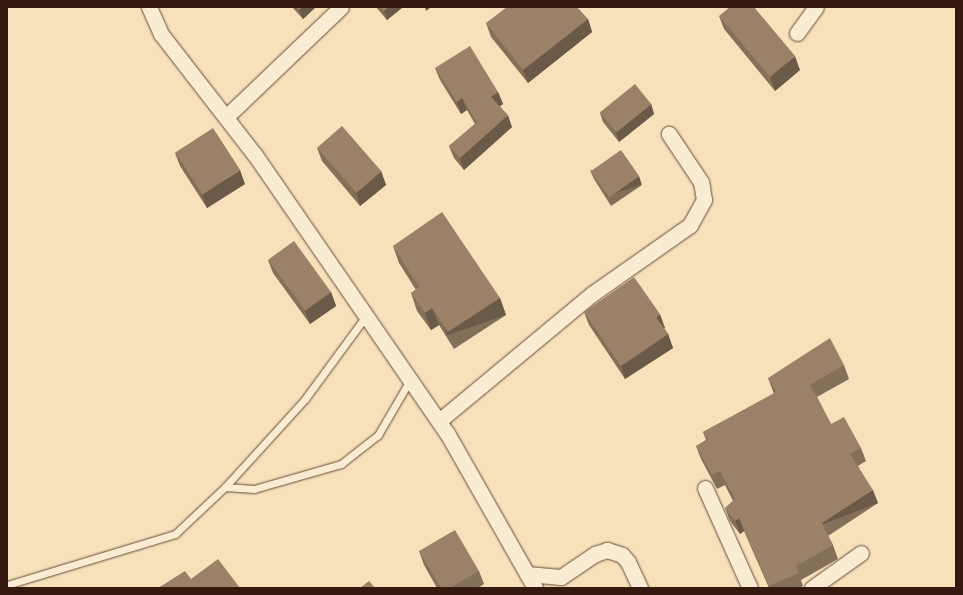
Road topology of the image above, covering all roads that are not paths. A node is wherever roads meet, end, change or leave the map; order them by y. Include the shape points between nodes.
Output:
1 (150, 7) edge
2 (341, 7) edge
3 (816, 7) edge
4 (797, 33) dead end
5 (226, 117) junction
6 (670, 134) dead end
7 (366, 316) junction
8 (410, 380) junction
9 (439, 421) junction
10 (225, 487) junction
11 (705, 488) dead end
12 (861, 553) dead end
13 (527, 574) junction
14 (7, 585) edge
15 (535, 588) edge
16 (640, 588) edge
17 (750, 588) edge
18 (812, 588) edge

1 - 5 street via 161,34
2 - 5 street
3 - 4 street
5 - 7 street
6 - 9 street via 701,182 704,200 690,225 592,294
7 - 8 street
7 - 10 lane via 305,399
8 - 9 street
8 - 10 lane via 378,435 341,464 254,489
9 - 13 street
10 - 14 lane via 175,534
11 - 17 street
12 - 18 street
13 - 15 street
13 - 16 street via 561,578 595,554 608,550 622,555

